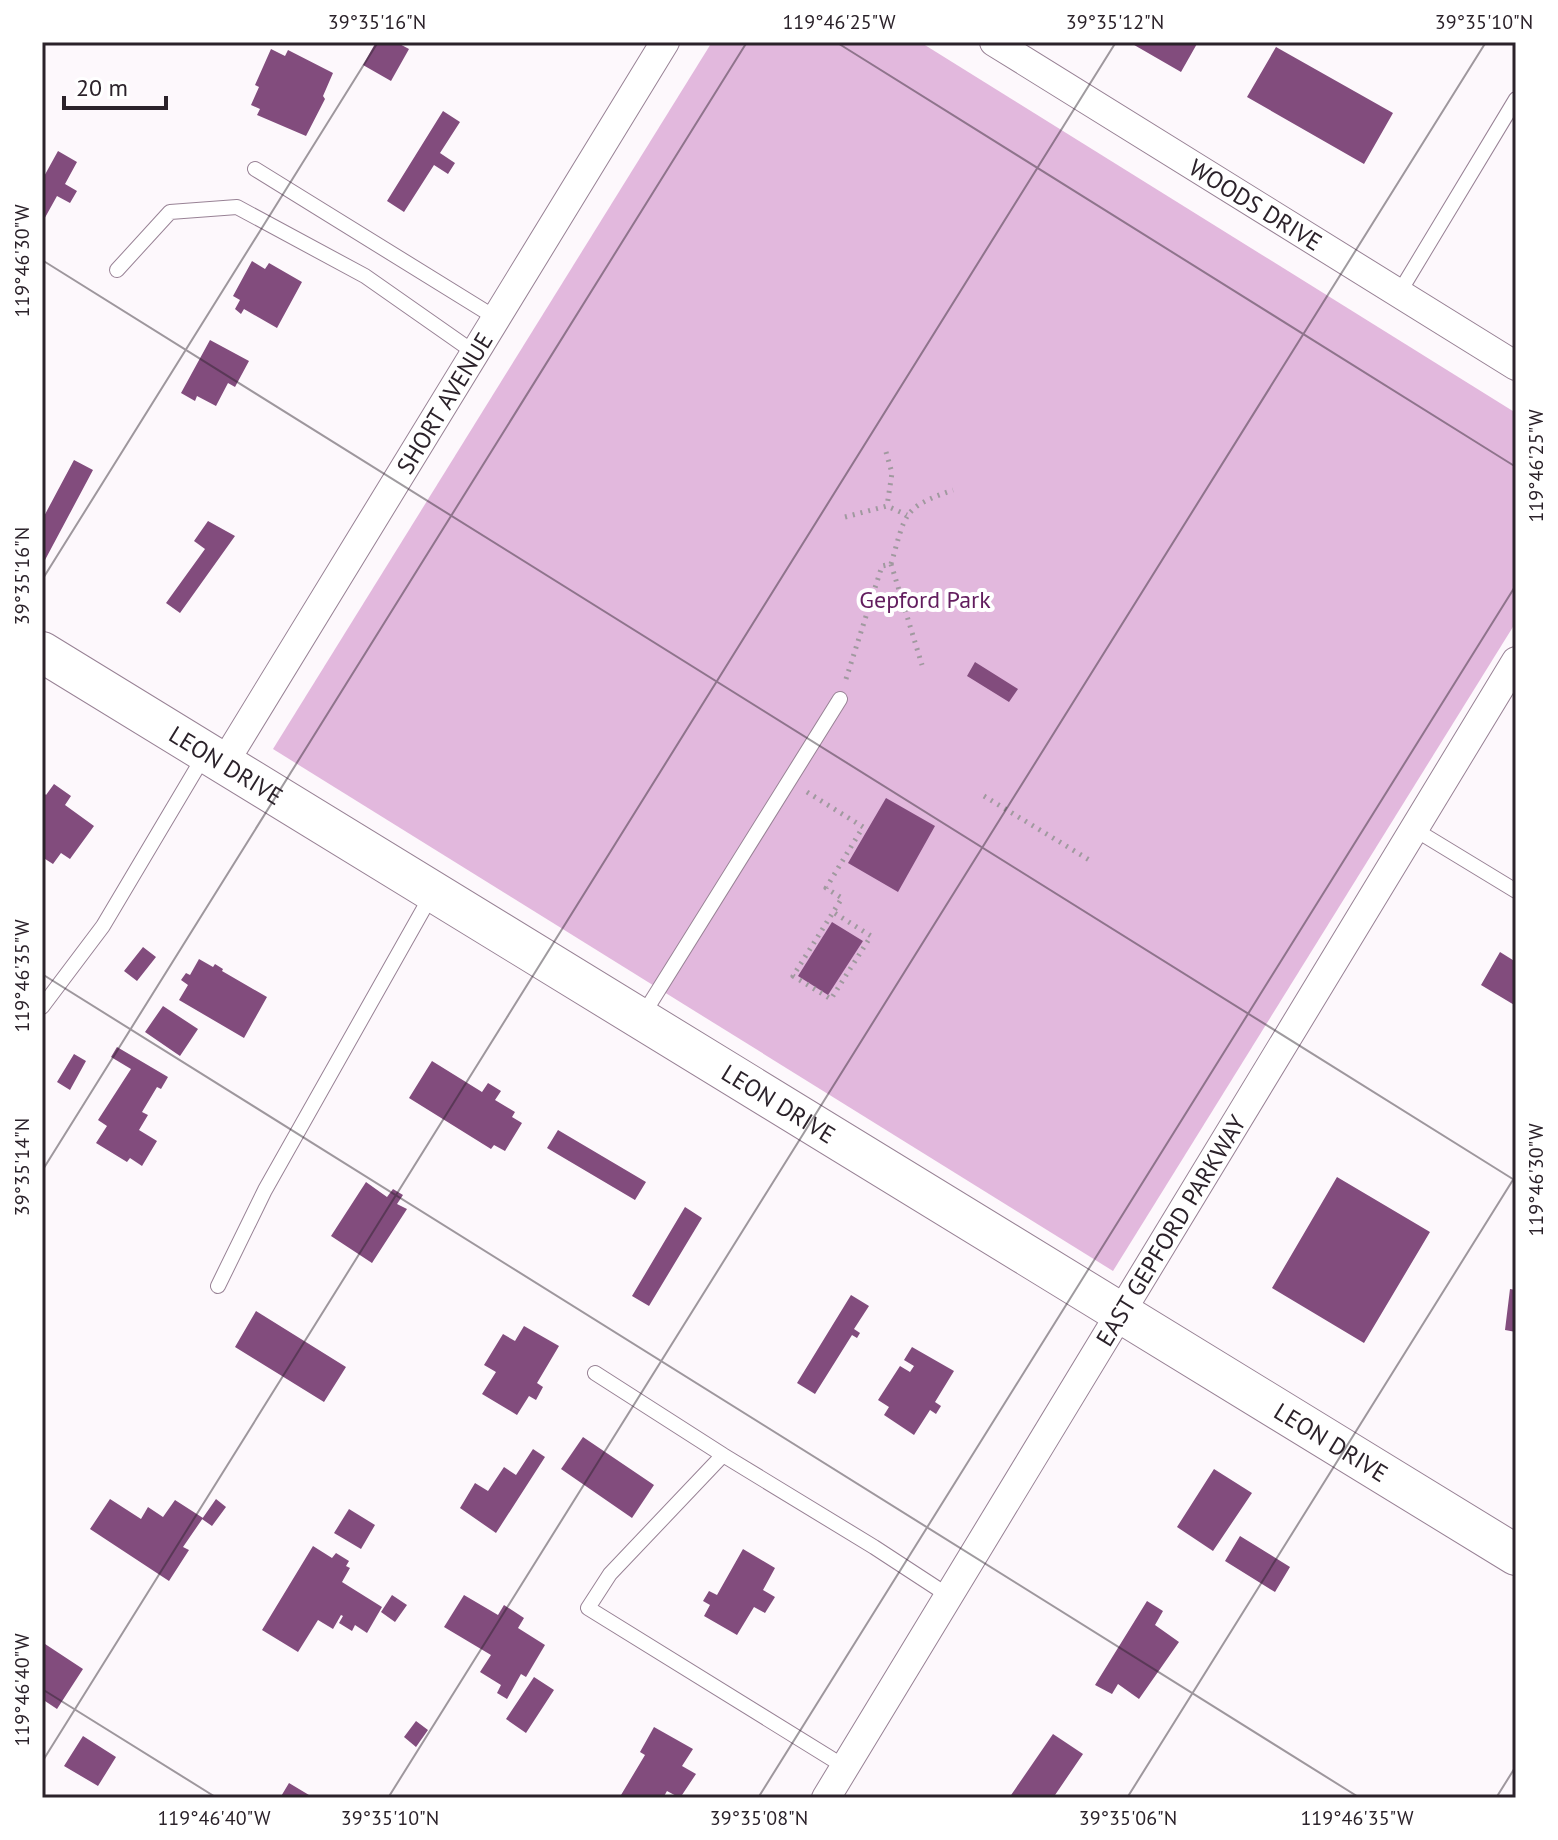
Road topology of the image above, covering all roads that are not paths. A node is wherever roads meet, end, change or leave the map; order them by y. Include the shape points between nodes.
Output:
1 (665, 42) edge
2 (994, 42) edge
3 (1516, 99) edge
4 (255, 169) dead end
5 (117, 270) dead end
6 (1399, 293) junction
7 (496, 318) junction
8 (475, 353) junction
9 (1516, 366) edge
10 (42, 652) edge
11 (1516, 661) edge
12 (840, 699) road end
13 (215, 758) junction
14 (1414, 829) junction
15 (433, 891) junction
16 (1516, 891) edge
17 (42, 1007) edge
18 (641, 1018) junction
19 (218, 1286) dead end
20 (1121, 1313) junction
21 (595, 1373) dead end
22 (723, 1455) junction
23 (1516, 1555) edge
24 (949, 1596) junction
25 (845, 1767) junction
26 (826, 1798) edge

1 - 7 street, SHORT AVENUE
2 - 6 street, WOODS DRIVE
3 - 6 lane
4 - 7 lane
5 - 8 lane via 170,212 237,207 365,276
6 - 9 street, WOODS DRIVE
7 - 8 street, SHORT AVENUE
8 - 13 street, SHORT AVENUE
10 - 13 street, LEON DRIVE
11 - 14 street, EAST GEPFORD PARKWAY
12 - 18 lane
13 - 15 street, LEON DRIVE
13 - 17 lane
14 - 16 lane
14 - 20 street, EAST GEPFORD PARKWAY
15 - 18 street, LEON DRIVE
15 - 19 lane via 265,1190
18 - 20 street, LEON DRIVE
20 - 23 street, LEON DRIVE
20 - 24 street, EAST GEPFORD PARKWAY
21 - 22 lane
22 - 24 lane
22 - 25 lane via 610,1574 588,1608
24 - 25 street, EAST GEPFORD PARKWAY
25 - 26 street, EAST GEPFORD PARKWAY

